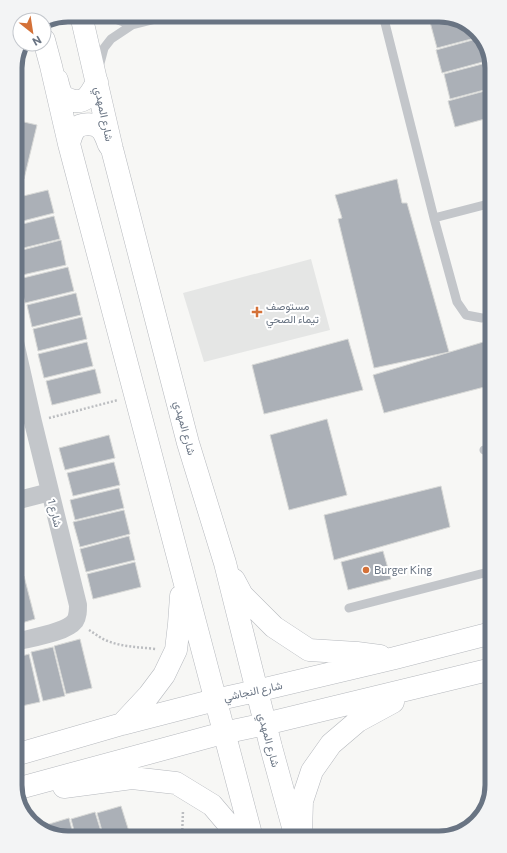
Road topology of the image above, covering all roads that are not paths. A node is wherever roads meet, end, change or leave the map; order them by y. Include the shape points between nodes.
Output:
1 (83, 22) edge
2 (122, 22) edge
3 (147, 22) edge
4 (385, 22) edge
5 (132, 26) junction
6 (47, 52) edge
7 (51, 66) junction
8 (97, 82) junction
9 (69, 144) junction
10 (112, 150) junction
11 (485, 205) edge
12 (434, 218) junction
13 (482, 318) dead end
14 (22, 378) edge
15 (50, 492) junction
16 (22, 499) edge
17 (225, 562) junction
18 (485, 573) edge
19 (182, 577) junction
20 (349, 608) dead end
21 (485, 635) edge
22 (22, 640) edge
23 (395, 658) junction
24 (485, 671) edge
25 (422, 686) junction
26 (256, 691) junction
27 (215, 700) junction
28 (122, 724) junction
29 (265, 724) junction
30 (223, 733) junction
31 (22, 753) edge
32 (22, 786) edge
33 (22, 791) edge
34 (234, 831) edge
35 (250, 831) edge
36 (294, 831) edge
37 (301, 831) edge

1 - 8 main road, شارع المهدي
2 - 5 lane
3 - 5 lane
4 - 12 lane
5 - 8 lane via 111,39 104,48
6 - 7 main road
7 - 8 main road via 61,93 66,99 84,101
7 - 9 main road
8 - 10 main road, شارع المهدي
9 - 10 main road via 74,130 88,124 96,125 102,130
9 - 19 main road
10 - 17 main road, شارع المهدي via 188,443
11 - 12 lane
12 - 13 lane via 457,302 466,315
14 - 15 street, شارع 1
15 - 16 street
15 - 22 street, شارع 1 via 78,605 78,614 69,627
17 - 23 main road via 242,595 274,627 309,650
17 - 26 main road, شارع المهدي
18 - 20 lane
19 - 27 main road
19 - 28 main road via 176,650 164,676
21 - 23 main road, شارع النجاشي
23 - 26 main road, شارع النجاشي
24 - 25 main road
25 - 29 main road
25 - 37 main road via 358,721 330,744 312,771 302,801
26 - 27 main road, شارع النجاشي
26 - 29 main road, شارع المهدي
27 - 28 main road, شارع النجاشي
27 - 30 main road
28 - 31 main road, شارع النجاشي
29 - 30 main road
29 - 36 main road, شارع المهدي
30 - 32 main road
30 - 35 main road
33 - 34 main road via 132,778 176,783 212,806

